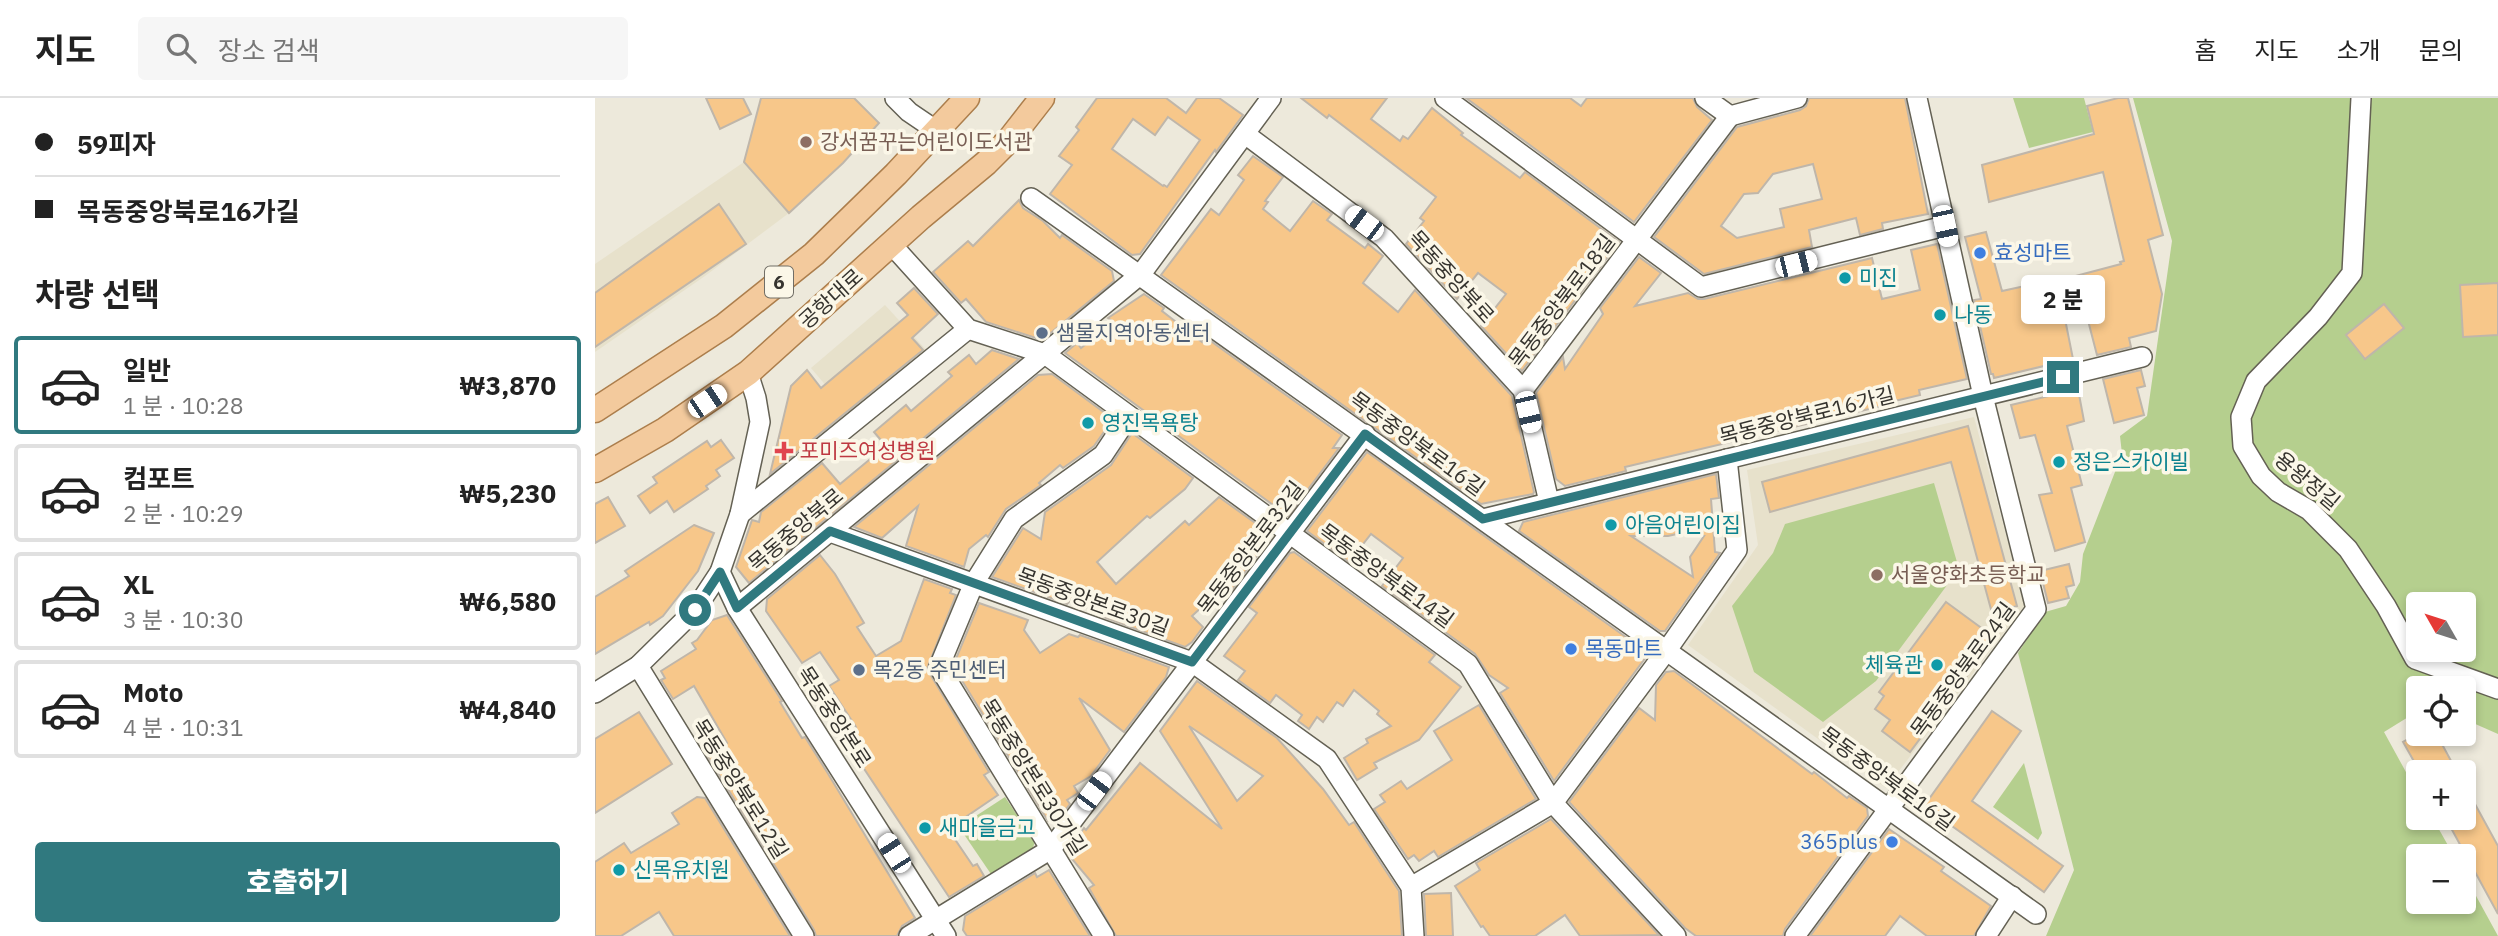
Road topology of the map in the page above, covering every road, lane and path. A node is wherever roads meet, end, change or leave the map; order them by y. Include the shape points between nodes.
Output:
1 (895, 98) edge
2 (967, 98) edge
3 (1042, 98) edge
4 (1271, 98) edge
5 (1445, 98) edge
6 (1705, 98) edge
7 (1797, 98) edge
8 (1917, 98) edge
9 (2361, 98) edge
10 (1730, 116) junction
11 (937, 131) junction
12 (1245, 134) junction
13 (1031, 198) dead end
14 (1945, 226) junction
15 (1637, 240) junction
16 (891, 244) junction
17 (1141, 274) junction
18 (968, 329) junction
19 (1045, 354) junction
20 (2142, 357) dead end
21 (748, 373) junction
22 (1523, 390) junction
23 (1983, 397) junction
24 (595, 410) edge
25 (1129, 416) junction
26 (1365, 434) junction
27 (1727, 459) junction
28 (595, 470) edge
29 (1549, 502) junction
30 (740, 514) junction
31 (1483, 519) junction
32 (830, 531) junction
33 (1290, 534) junction
34 (720, 572) junction
35 (974, 583) junction
36 (737, 608) junction
37 (1667, 650) junction
38 (1192, 662) junction
39 (638, 666) junction
40 (2498, 689) edge
41 (595, 693) edge
42 (1553, 803) junction
43 (1889, 808) junction
44 (1051, 849) junction
45 (1411, 887) junction
46 (2012, 896) junction
47 (2036, 914) dead end
48 (941, 928) edge
49 (804, 936) edge
50 (909, 936) edge
51 (1104, 936) edge
52 (1414, 936) edge
53 (1676, 936) edge
54 (1795, 936) edge
55 (1986, 936) edge

1 - 11 street
2 - 11 main road, 6
3 - 16 main road, 공항대로 / 6 via 986,163
4 - 12 street, 목동중앙북로
5 - 15 street, 목동중앙북로18길
6 - 10 street
7 - 10 street
8 - 14 street, 목동중앙북로24길
9 - 40 street, 용왕정길 via 2352,273 2318,317 2256,381 2241,417 2243,446 2277,492 2309,510 2348,550 2386,606 2414,659
10 - 15 street, 목동중앙북로18길
11 - 24 main road, 6 via 814,254 723,326
12 - 17 street, 목동중앙북로
12 - 22 street, 목동중앙북로 via 1384,238
13 - 17 street
14 - 15 street, 목동중앙북로18길 via 1701,287
14 - 23 street, 목동중앙북로24길
15 - 22 street, 목동중앙북로18길
16 - 18 street
16 - 21 main road, 공항대로 / 6
17 - 19 street, 목동중앙북로
17 - 26 street, 목동중앙북로16길
18 - 19 street
18 - 30 street
19 - 25 street, 목동중앙북로14길
19 - 32 street, 목동중앙북로
20 - 23 street, 목동중앙북로16가길
21 - 28 main road, 공항대로 / 6 via 665,430
21 - 30 street via 760,422
22 - 29 street, 목동중앙북로
23 - 27 street, 목동중앙북로16가길
23 - 43 street, 목동중앙북로24길 via 2036,610
25 - 33 street, 목동중앙북로14길
25 - 35 street, 목동중앙본로30가길 via 1103,455 1014,519
26 - 31 street, 목동중앙북로16길
26 - 33 street, 목동중앙본로32길
27 - 29 street, 목동중앙북로16가길
27 - 37 street via 1737,550
29 - 31 street, 목동중앙북로16가길
30 - 34 street
31 - 37 street, 목동중앙북로16길
32 - 35 street, 목동중앙본로30길
32 - 36 street, 목동중앙북로
33 - 38 street, 목동중앙본로32길
33 - 42 street, 목동중앙북로14길 via 1468,664
34 - 36 street, 목동중앙본로
34 - 39 street, 목동중앙북로 via 695,610
35 - 38 street, 목동중앙본로30길
35 - 44 street, 목동중앙본로30가길 via 939,667
36 - 48 street, 목동중앙본로
37 - 42 street
37 - 43 street, 목동중앙북로16길
38 - 44 street, 목동중앙본로32길
38 - 45 street, 목동중앙본로30길 via 1327,759
39 - 41 street, 목동중앙북로
39 - 49 street, 목동중앙북로12길
42 - 45 street
42 - 53 street, 목동중앙북로14길
43 - 46 street, 목동중앙북로16길
43 - 54 street
44 - 48 street, 목동중앙본로32길
44 - 51 street, 목동중앙본로30가길
45 - 52 street, 목동중앙본로30길
46 - 47 street, 목동중앙북로16길
46 - 55 street
48 - 50 street, 목동중앙본로32길

